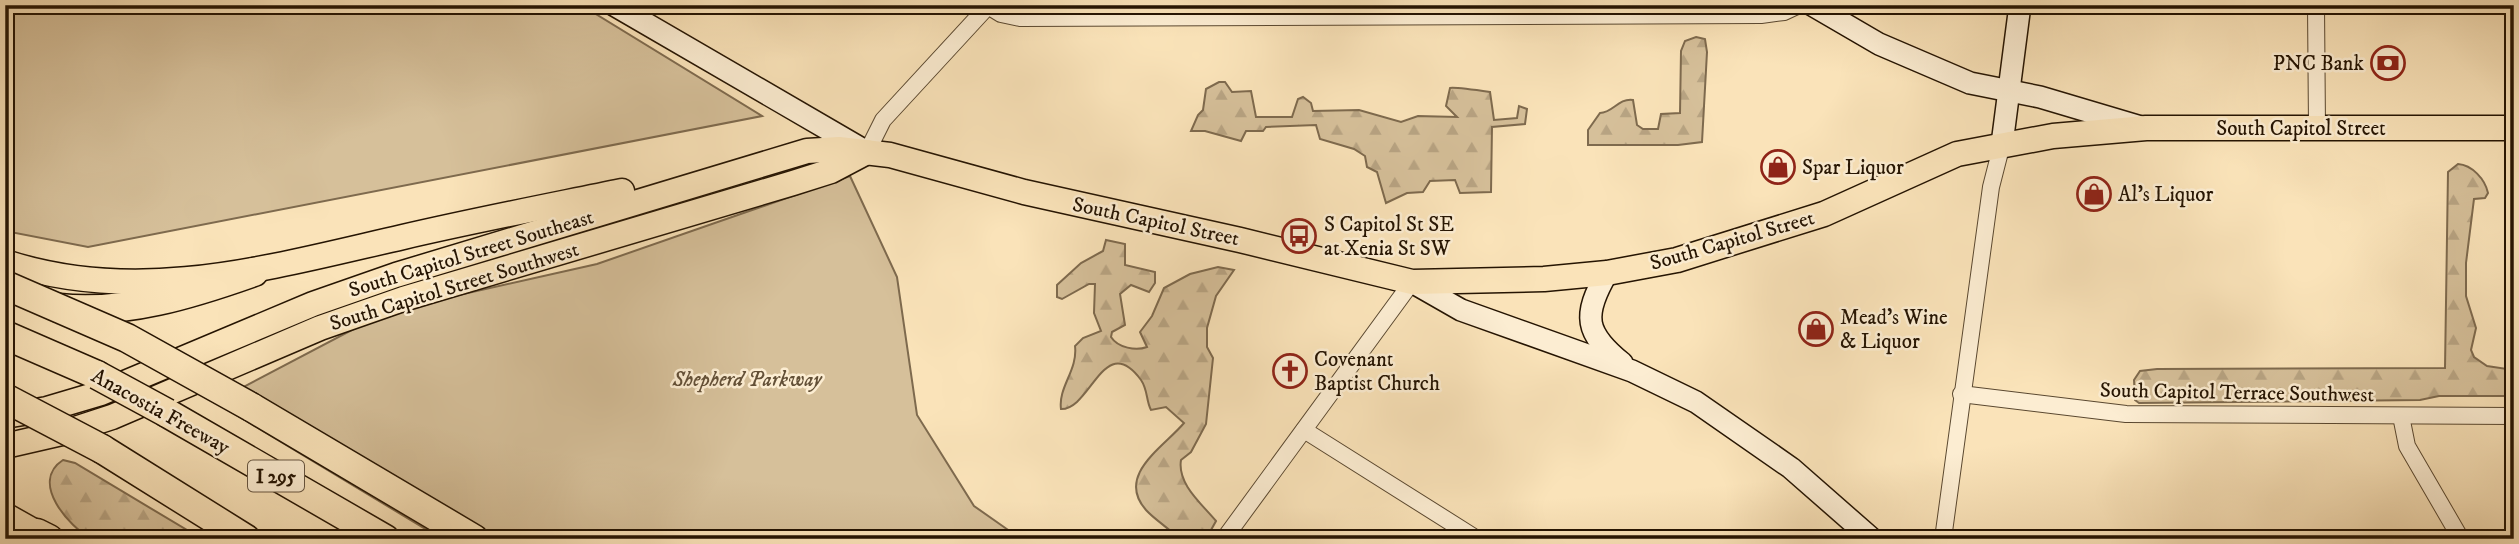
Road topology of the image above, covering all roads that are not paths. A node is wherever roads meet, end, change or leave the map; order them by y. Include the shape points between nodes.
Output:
1 (614, 5) edge
2 (1799, 5) edge
3 (1812, 5) edge
4 (2020, 5) edge
5 (2316, 5) edge
6 (988, 6) edge
7 (2009, 91) junction
8 (2146, 128) junction
9 (2317, 128) junction
10 (2514, 128) edge
11 (2002, 144) junction
12 (867, 152) junction
13 (709, 180) junction
14 (5, 262) edge
15 (254, 272) junction
16 (1607, 273) junction
17 (1412, 282) junction
18 (5, 285) edge
19 (5, 300) edge
20 (5, 335) edge
21 (1632, 371) junction
22 (1961, 394) junction
23 (5, 398) edge
24 (5, 416) edge
25 (2401, 416) junction
26 (2514, 416) edge
27 (1304, 430) junction
28 (5, 446) edge
29 (5, 515) edge
30 (44, 537) edge
31 (246, 539) edge
32 (385, 539) edge
33 (474, 539) edge
34 (1224, 539) edge
35 (1477, 539) edge
36 (1872, 539) edge
37 (1943, 539) edge
38 (2461, 539) edge

1 - 12 street
2 - 6 street via 1761,15 1020,18
3 - 7 street via 1916,61 1970,83
4 - 7 street
5 - 9 street
6 - 12 street via 883,120
7 - 8 street
7 - 11 street
8 - 9 main road, South Capitol Street
8 - 11 main road, South Capitol Street
9 - 10 main road, South Capitol Street
11 - 16 main road, South Capitol Street via 1958,154 1824,214 1769,233 1677,260
11 - 22 street via 1991,187
12 - 13 main road, South Capitol Street Southeast via 807,151
12 - 17 main road, South Capitol Street
12 - 28 main road, South Capitol Street Southwest via 806,179 384,305 113,416
13 - 15 main road via 638,188
13 - 24 main road, South Capitol Street Southeast via 368,284 101,393
14 - 15 main road via 71,279 125,284
15 - 19 highway via 208,289 116,307 70,309
16 - 17 main road, South Capitol Street
16 - 21 street via 1596,291 1592,332 1600,345
17 - 21 street via 1461,310
17 - 27 street
18 - 33 highway, bridge via 127,338
20 - 32 highway, Anacostia Freeway / I 295, bridge via 97,375
21 - 36 street via 1696,402 1753,440
22 - 25 street, South Capitol Terrace Southwest via 2126,414
22 - 37 street
23 - 31 highway, bridge via 102,449
25 - 26 street, South Capitol Terrace Southwest
25 - 38 street via 2407,446
27 - 34 street
27 - 35 street
29 - 30 main road

